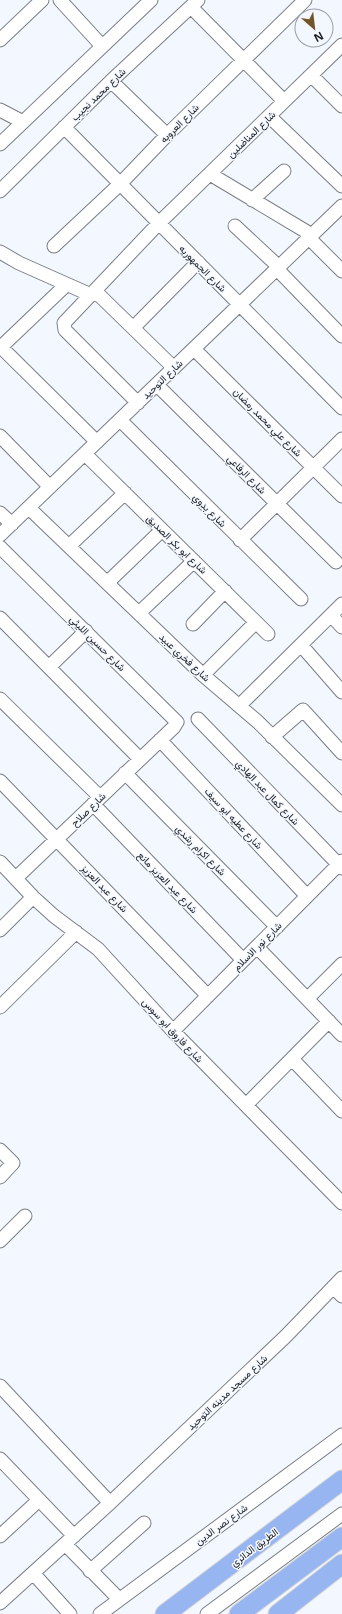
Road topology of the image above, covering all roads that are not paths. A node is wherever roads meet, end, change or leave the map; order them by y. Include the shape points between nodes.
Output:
1 (42, 0) edge
2 (60, 0) edge
3 (305, 0) edge
4 (146, 2) edge
5 (194, 3) edge
6 (0, 40) edge
7 (342, 45) edge
8 (102, 46) junction
9 (244, 60) junction
10 (311, 75) junction
11 (111, 81) junction
12 (284, 101) junction
13 (342, 106) edge
14 (0, 110) edge
15 (269, 116) junction
16 (23, 122) junction
17 (64, 127) junction
18 (167, 135) junction
19 (0, 144) edge
20 (284, 171) dead end
21 (210, 174) junction
22 (120, 184) junction
23 (342, 186) edge
24 (0, 191) edge
25 (252, 200) junction
26 (342, 206) edge
27 (159, 223) junction
28 (235, 226) dead end
29 (311, 237) junction
30 (54, 246) dead end
31 (0, 252) edge
32 (198, 262) junction
33 (278, 268) junction
34 (342, 271) edge
35 (66, 285) junction
36 (93, 293) junction
37 (240, 305) junction
38 (133, 328) junction
39 (342, 336) edge
40 (1, 347) edge
41 (194, 349) junction
42 (174, 368) junction
43 (157, 385) junction
44 (138, 403) junction
45 (342, 408) edge
46 (120, 420) junction
47 (0, 436) edge
48 (342, 439) edge
49 (97, 442) junction
50 (85, 454) junction
51 (313, 467) junction
52 (50, 487) junction
53 (125, 493) junction
54 (342, 496) edge
55 (277, 503) junction
56 (29, 508) junction
57 (0, 513) edge
58 (12, 524) junction
59 (162, 530) junction
60 (0, 535) edge
61 (240, 540) junction
62 (69, 546) junction
63 (0, 547) edge
64 (194, 561) junction
65 (336, 562) dead end
66 (107, 583) junction
67 (225, 591) junction
68 (301, 599) dead end
69 (342, 604) edge
70 (139, 613) junction
71 (331, 615) junction
72 (0, 618) edge
73 (256, 622) junction
74 (193, 624) dead end
75 (342, 627) edge
76 (86, 632) junction
77 (268, 634) dead end
78 (301, 645) junction
79 (49, 667) junction
80 (203, 675) junction
81 (342, 692) edge
82 (0, 699) edge
83 (239, 706) junction
84 (198, 719) dead end
85 (272, 737) junction
86 (160, 740) junction
87 (342, 753) edge
88 (140, 759) junction
89 (125, 773) junction
90 (0, 781) edge
91 (96, 801) junction
92 (342, 805) edge
93 (57, 838) junction
94 (0, 862) edge
95 (341, 865) edge
96 (16, 878) junction
97 (307, 896) junction
98 (33, 897) junction
99 (277, 927) junction
100 (0, 930) edge
101 (76, 932) junction
102 (257, 947) junction
103 (243, 960) junction
104 (342, 964) edge
105 (208, 996) junction
106 (307, 999) junction
107 (0, 1007) edge
108 (329, 1022) junction
109 (173, 1031) junction
110 (342, 1035) edge
111 (292, 1059) junction
112 (246, 1105) junction
113 (342, 1111) edge
114 (0, 1150) edge
115 (0, 1176) edge
116 (342, 1203) edge
117 (25, 1216) dead end
118 (0, 1241) edge
119 (339, 1287) edge
120 (0, 1386) edge
121 (342, 1435) edge
122 (1, 1463) edge
123 (342, 1480) edge
124 (39, 1500) junction
125 (110, 1503) junction
126 (342, 1514) edge
127 (144, 1523) dead end
128 (0, 1536) edge
129 (342, 1537) edge
130 (70, 1540) junction
131 (342, 1564) edge
132 (90, 1571) junction
133 (33, 1574) junction
134 (119, 1599) junction
135 (0, 1603) edge
136 (70, 1614) edge
137 (100, 1614) edge
138 (165, 1614) edge
139 (207, 1614) edge
140 (239, 1614) edge
141 (278, 1614) edge

1 - 6 street
2 - 8 street
3 - 9 street, شارع العروبه
4 - 8 street
5 - 9 street
5 - 11 street, شارع محمد نجيب
7 - 10 street, شارع المناضلين
8 - 16 street
9 - 12 street
9 - 18 street, شارع العروبه
10 - 12 street, شارع المناضلين
10 - 13 street
11 - 17 street, شارع محمد نجيب
11 - 18 street
12 - 15 street, شارع المناضلين
14 - 16 street
15 - 21 street, شارع المناضلين
15 - 23 street
16 - 19 street
17 - 22 street, شارع الجمهوريه
17 - 24 street, شارع محمد نجيب
18 - 22 street, شارع العروبه
20 - 25 street
21 - 25 street
21 - 27 street, شارع المناضلين
22 - 27 street, شارع الجمهوريه
22 - 30 street, شارع العروبه
25 - 29 street
26 - 29 street, شارع التوحيد
27 - 32 street, شارع الجمهوريه
27 - 36 street, شارع المناضلين
28 - 33 street
29 - 33 street, شارع التوحيد
29 - 34 street
31 - 35 street
32 - 37 street, شارع الجمهوريه
32 - 38 street
33 - 37 street, شارع التوحيد
33 - 39 street
35 - 36 street
35 - 40 street
36 - 38 street
36 - 44 street, شارع المناضلين via 64,323 64,328
37 - 41 street, شارع التوحيد
37 - 45 street, شارع الجمهوريه
38 - 42 street
40 - 49 street
41 - 42 street, شارع التوحيد
41 - 51 street, شارع علي محمد رمضان
42 - 43 street, شارع التوحيد
43 - 44 street, شارع التوحيد
43 - 55 street, شارع الرفاعي
44 - 46 street, شارع التوحيد
46 - 49 street, شارع التوحيد
46 - 61 street, شارع بدوي
47 - 52 street
48 - 51 street
49 - 50 street, شارع التوحيد
50 - 52 street, شارع التوحيد
50 - 53 street, شارع ابو بكر الصديق
51 - 54 street, شارع علي محمد رمضان
51 - 55 street
52 - 56 street, شارع التوحيد
53 - 59 street, شارع ابو بكر الصديق
53 - 62 street
55 - 61 street
55 - 65 street, شارع الرفاعي
56 - 58 street, شارع التوحيد
56 - 62 street, شارع فخري عبيد
57 - 58 street
58 - 60 street, شارع التوحيد
59 - 64 street, شارع ابو بكر الصديق
59 - 66 street
61 - 68 street, شارع بدوي
62 - 66 street, شارع فخري عبيد
63 - 76 street, شارع حسين الليثي
64 - 67 street, شارع ابو بكر الصديق
64 - 70 street
66 - 70 street, شارع فخري عبيد
67 - 73 street, شارع ابو بكر الصديق
67 - 74 street
69 - 71 street
70 - 80 street, شارع فخري عبيد
71 - 75 street
71 - 78 street
72 - 79 street
73 - 77 street, شارع ابو بكر الصديق
73 - 80 street
76 - 79 street
76 - 86 street, شارع حسين الليثي via 176,720 176,726
78 - 81 street
78 - 83 street
79 - 88 street
80 - 83 street, شارع فخري عبيد
82 - 91 street, شارع عبد العزيز مانع
83 - 85 street, شارع فخري عبيد
84 - 95 street, شارع كمال عبد الهادي
85 - 87 street via 303,710
85 - 92 street, شارع فخري عبيد
86 - 88 street, شارع صلاح
86 - 97 street, شارع عطيه ابو سيف
88 - 89 street, شارع صلاح
89 - 91 street, شارع صلاح
89 - 99 street, شارع اكرام رشدي
90 - 93 street, شارع عبد العزيز
91 - 93 street, شارع صلاح
91 - 103 street, شارع عبد العزيز مانع
93 - 96 street, شارع صلاح
93 - 105 street, شارع عبد العزيز
94 - 96 street, شارع فاروق ابو سوس
95 - 97 street, شارع نور الاسلام
96 - 98 street, شارع فاروق ابو سوس
97 - 99 street, شارع نور الاسلام
98 - 100 street
98 - 101 street, شارع فاروق ابو سوس
99 - 102 street, شارع نور الاسلام
101 - 107 street
101 - 109 street, شارع فاروق ابو سوس via 98,949
102 - 103 street, شارع نور الاسلام
102 - 106 street
103 - 105 street, شارع نور الاسلام
104 - 106 street
105 - 109 street, شارع نور الاسلام
106 - 108 street
108 - 110 street
108 - 111 street
109 - 112 street, شارع فاروق ابو سوس
111 - 112 street
111 - 113 street
112 - 116 street, شارع فاروق ابو سوس
114 - 115 street via 13,1163
117 - 118 street
119 - 125 street, شارع مسجد مدينه التوحيد
120 - 125 street
121 - 134 street, شارع نصر الدين
122 - 124 street
123 - 138 highway, الطريق الدائري
124 - 128 street
124 - 130 street
125 - 130 street, شارع مسجد مدينه التوحيد
126 - 139 street
127 - 132 street
129 - 140 highway
130 - 132 street
130 - 133 street, شارع مسجد مدينه التوحيد
131 - 141 highway
132 - 134 street
133 - 135 street, شارع مسجد مدينه التوحيد
133 - 136 street
134 - 137 street, شارع نصر الدين

